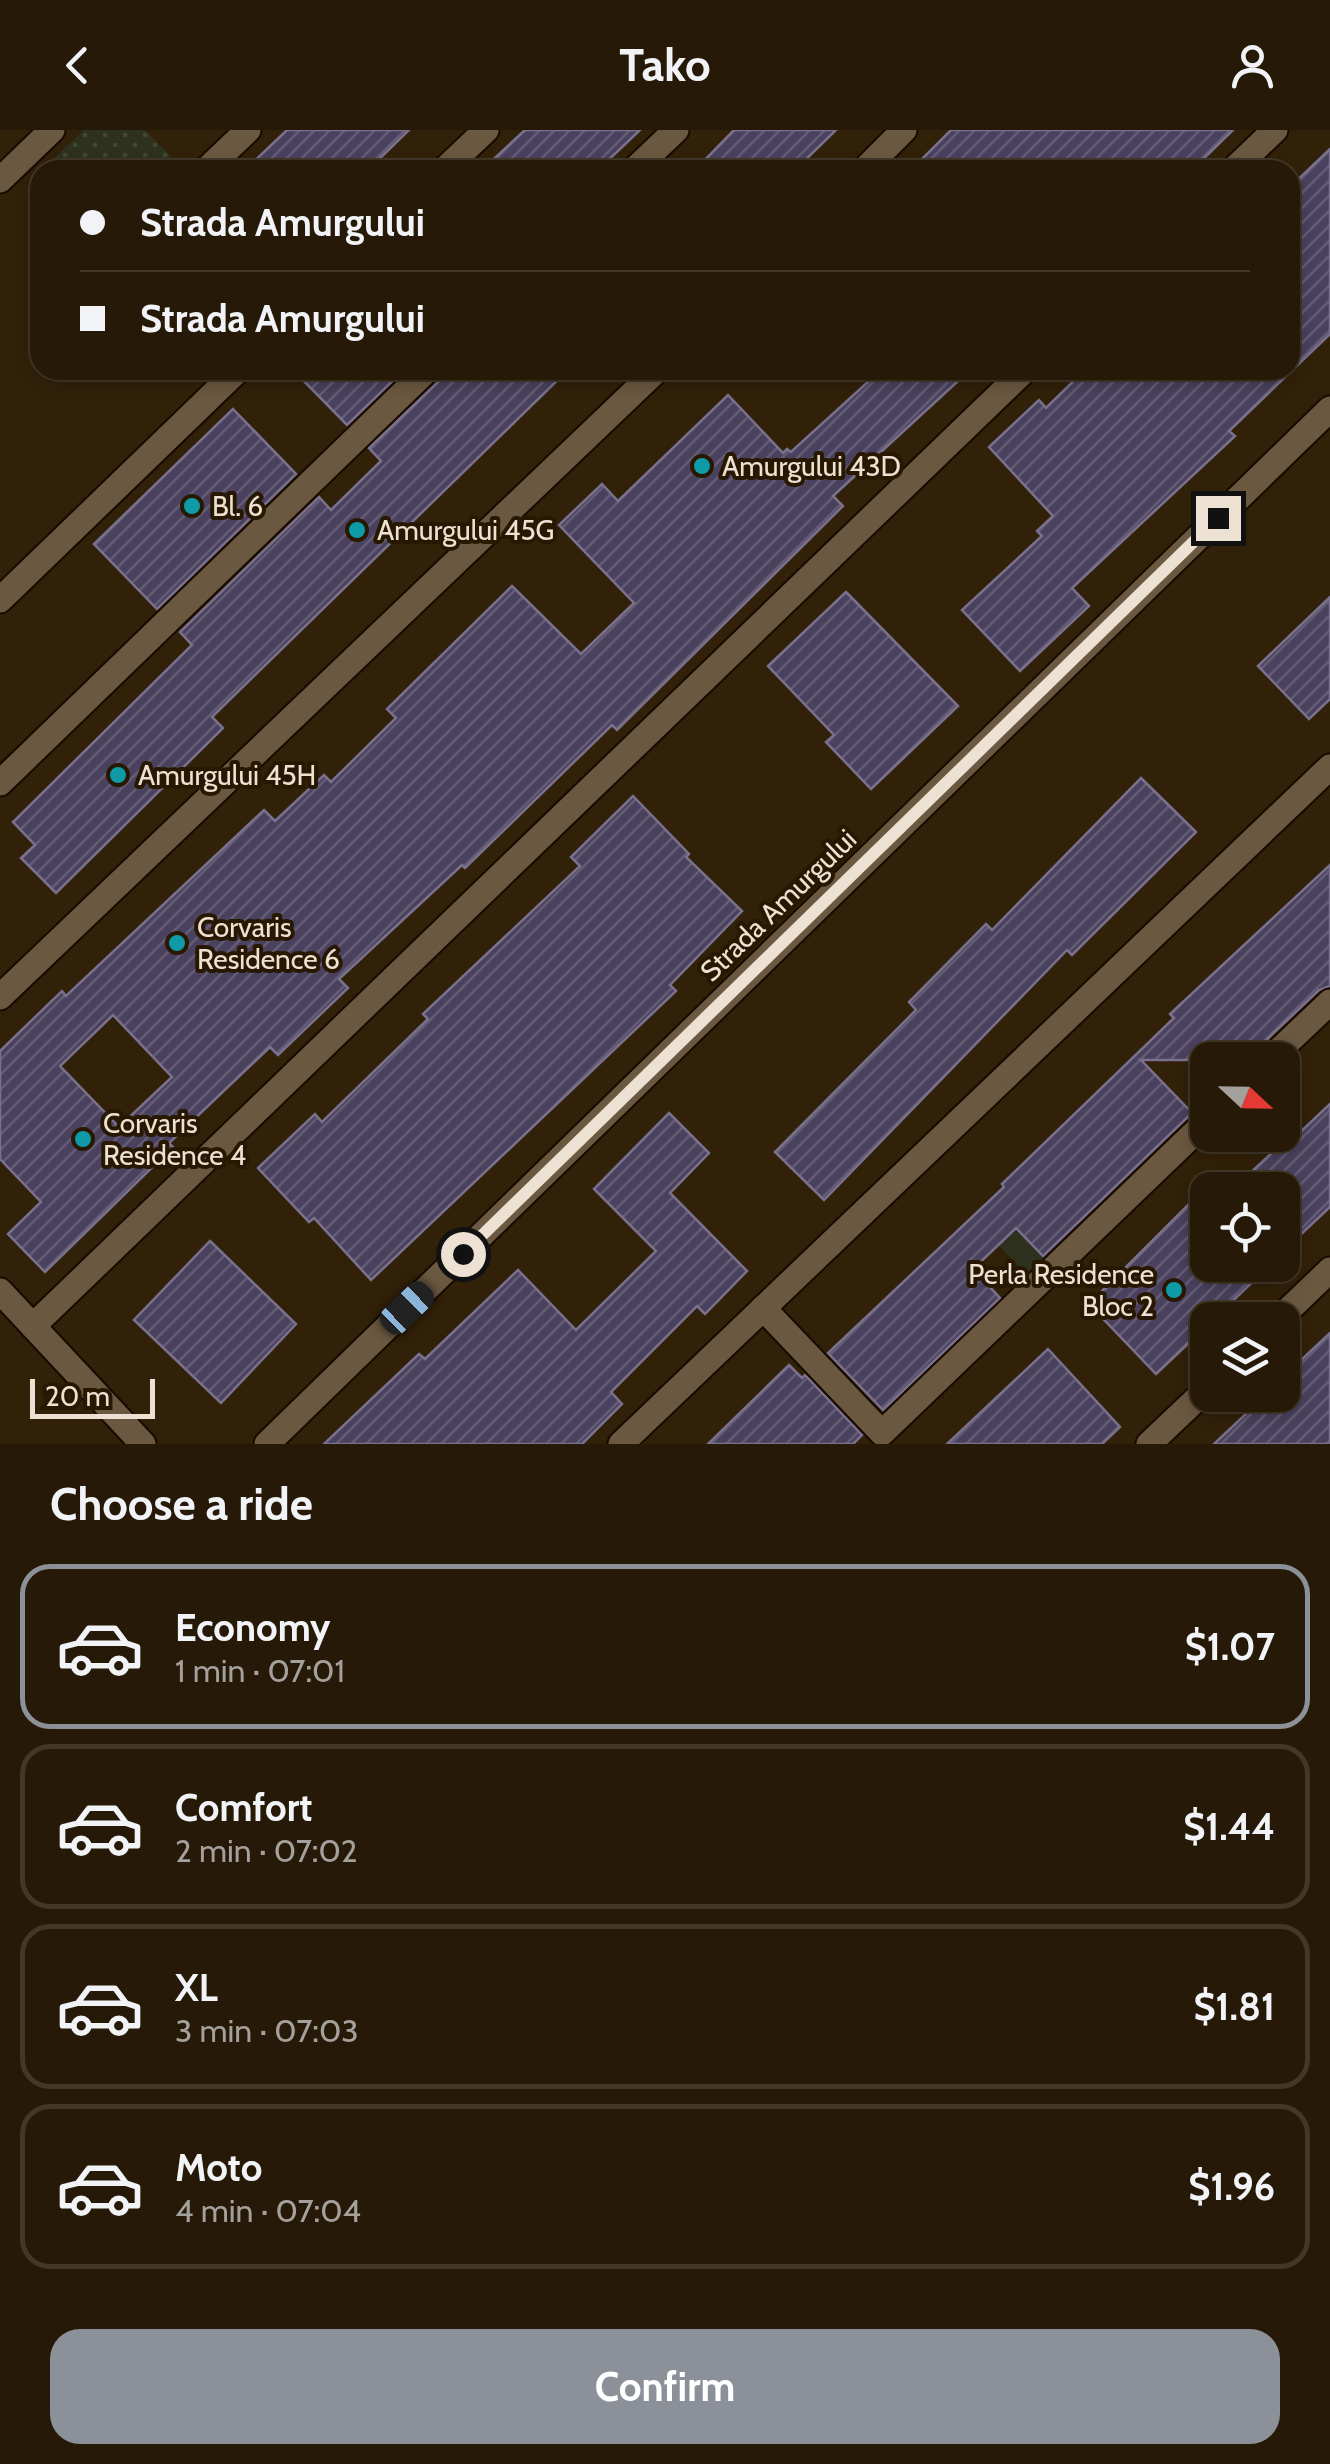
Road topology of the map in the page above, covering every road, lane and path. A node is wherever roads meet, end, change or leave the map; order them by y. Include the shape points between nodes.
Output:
1 (52, 130) edge
2 (248, 130) edge
3 (486, 130) edge
4 (676, 130) edge
5 (904, 130) edge
6 (1275, 130) edge
7 (216, 160) edge
8 (454, 160) edge
9 (644, 160) edge
10 (874, 160) edge
11 (1244, 160) edge
12 (0, 180) edge
13 (228, 380) edge
14 (417, 380) edge
15 (647, 380) edge
16 (1016, 380) edge
17 (1330, 409) edge
18 (0, 600) edge
19 (1330, 767) edge
20 (0, 783) edge
21 (0, 997) edge
22 (1330, 1002) edge
23 (1289, 1042) edge
24 (1190, 1137) edge
25 (1330, 1270) edge
26 (0, 1291) edge
27 (1297, 1302) edge
28 (763, 1308) junction
29 (33, 1326) junction
30 (1190, 1405) edge
31 (143, 1444) edge
32 (267, 1444) edge
33 (621, 1444) edge
34 (1149, 1444) edge

1 - 12 street
2 - 7 street
3 - 8 street
4 - 9 street
5 - 10 street
6 - 11 street
13 - 18 street
14 - 20 street
15 - 21 street
16 - 29 street
17 - 32 street, Strada Amurgului
19 - 28 street
22 - 23 street
24 - 28 street via 882,1432
25 - 27 street
26 - 29 street
28 - 33 street
29 - 31 street
30 - 34 street

